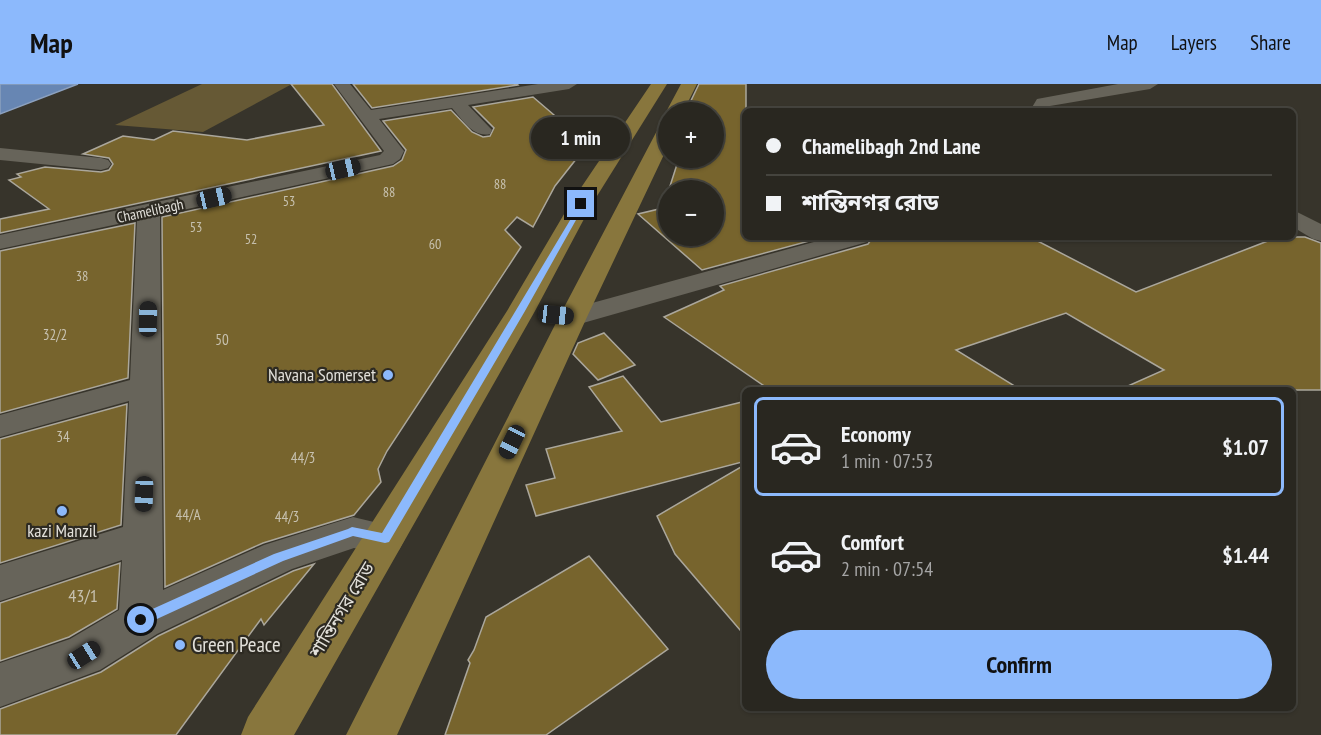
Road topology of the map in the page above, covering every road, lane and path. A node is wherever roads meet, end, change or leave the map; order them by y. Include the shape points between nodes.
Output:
1 (342, 84) edge
2 (569, 84) edge
3 (659, 84) edge
4 (689, 84) edge
5 (1046, 84) edge
6 (1150, 84) edge
7 (491, 90) edge
8 (1077, 95) junction
9 (455, 102) junction
10 (680, 102) edge
11 (1040, 108) edge
12 (366, 116) junction
13 (483, 130) dead end
14 (658, 147) edge
15 (0, 154) edge
16 (60, 159) junction
17 (101, 164) dead end
18 (0, 175) edge
19 (149, 212) junction
20 (1296, 219) edge
21 (1321, 234) edge
22 (849, 240) edge
23 (0, 242) edge
24 (521, 311) junction
25 (573, 317) junction
26 (147, 386) junction
27 (0, 426) edge
28 (143, 537) junction
29 (385, 539) junction
30 (0, 583) edge
31 (141, 620) junction
32 (0, 686) edge
33 (266, 735) edge
34 (370, 735) edge

1 - 12 street, Chamelibagh
2 - 7 street
3 - 24 main road, শান্তিনগর রোড via 581,204
4 - 10 main road
5 - 8 street
6 - 8 street
7 - 9 street
8 - 11 street via 1043,103
9 - 12 street
9 - 13 street
12 - 19 street, Chamelibagh via 394,151 386,160
14 - 25 main road
15 - 16 street
16 - 17 street
16 - 18 street
19 - 23 street, Chamelibagh
19 - 26 street
20 - 21 street
22 - 25 street
24 - 25 main road
24 - 29 main road, শান্তিনগর রোড
25 - 34 main road
26 - 27 street
26 - 28 street
28 - 30 street
28 - 31 street
29 - 31 street via 352,532 278,557
29 - 33 main road, শান্তিনগর রোড
31 - 32 street via 84,655

